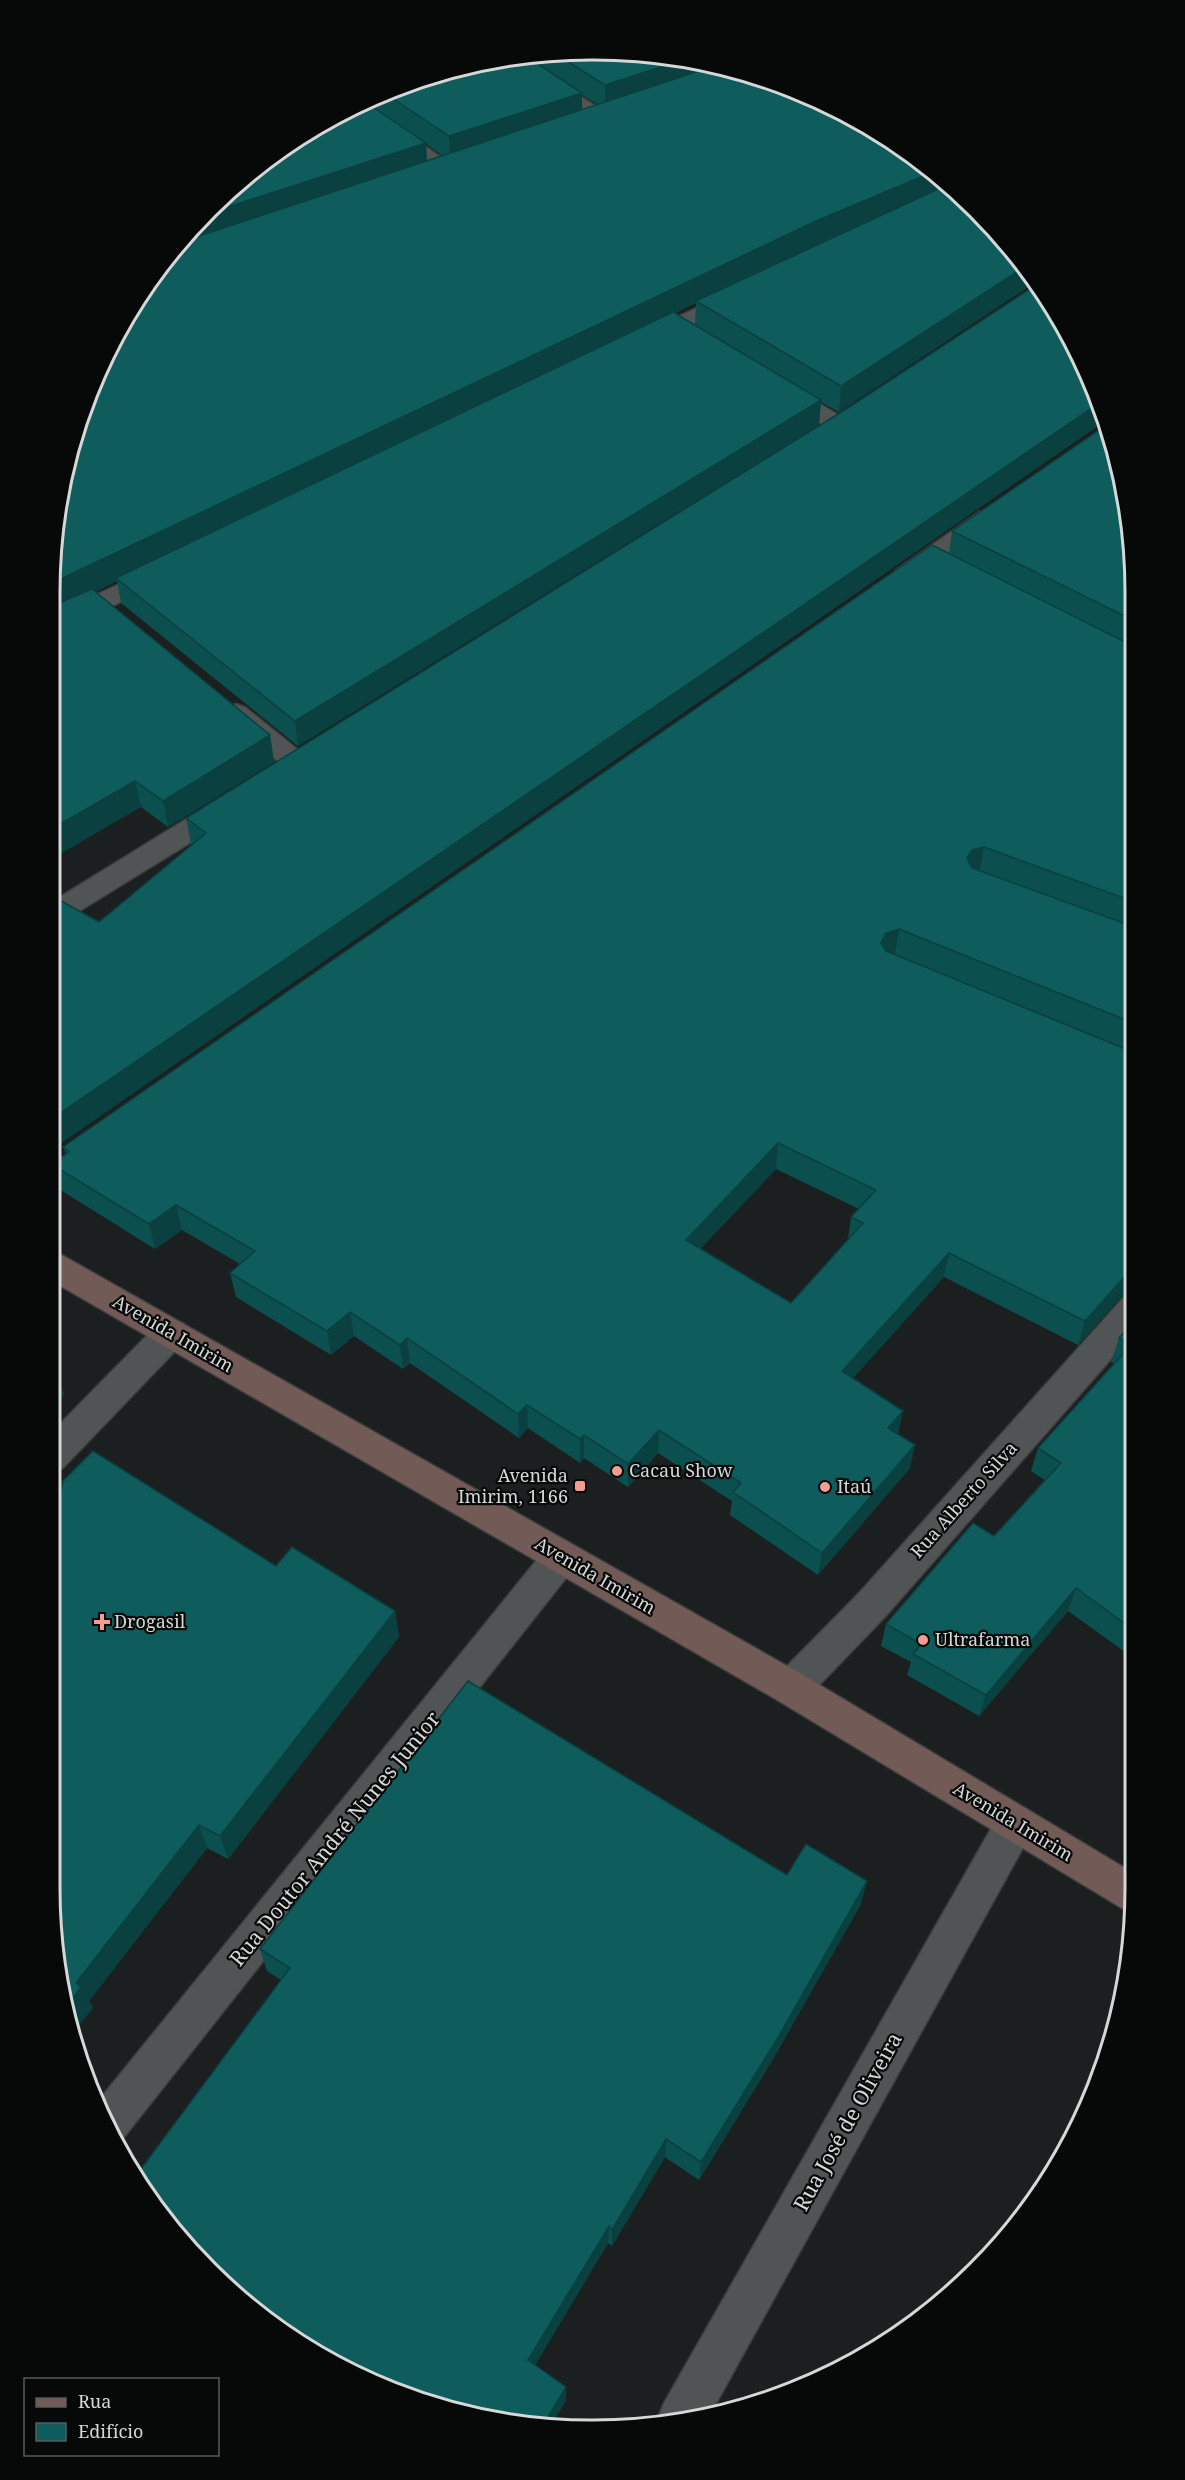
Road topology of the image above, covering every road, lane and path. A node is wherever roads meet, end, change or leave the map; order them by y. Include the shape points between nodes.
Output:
1 (519, 66) edge
2 (624, 112) edge
3 (603, 119) junction
4 (374, 120) edge
5 (581, 127) edge
6 (471, 164) edge
7 (449, 171) junction
8 (427, 179) edge
9 (760, 284) edge
10 (621, 352) edge
11 (762, 379) edge
12 (839, 425) edge
13 (1013, 499) edge
14 (174, 567) edge
15 (888, 586) edge
16 (60, 623) edge
17 (216, 698) edge
18 (297, 763) edge
19 (248, 794) edge
20 (60, 910) edge
21 (60, 1270) edge
22 (1125, 1320) edge
23 (171, 1333) junction
24 (60, 1447) edge
25 (561, 1557) junction
26 (791, 1688) junction
27 (1015, 1824) junction
28 (1125, 1890) edge
29 (113, 2118) edge
30 (686, 2412) edge

1 - 3 street
2 - 3 street
3 - 5 street
4 - 7 street
6 - 7 street
7 - 8 street
9 - 10 street via 684,332
11 - 12 street
13 - 15 street via 939,565
14 - 16 street via 109,610
17 - 18 street
19 - 20 street
21 - 23 main road, Avenida Imirim
22 - 26 street, Rua Alberto Silva via 872,1605
23 - 24 street
23 - 25 main road, Avenida Imirim
25 - 26 main road, Avenida Imirim
25 - 29 street, Rua Doutor André Nunes Junior
26 - 27 main road, Avenida Imirim
27 - 28 main road, Avenida Imirim
27 - 30 street, Rua José de Oliveira

